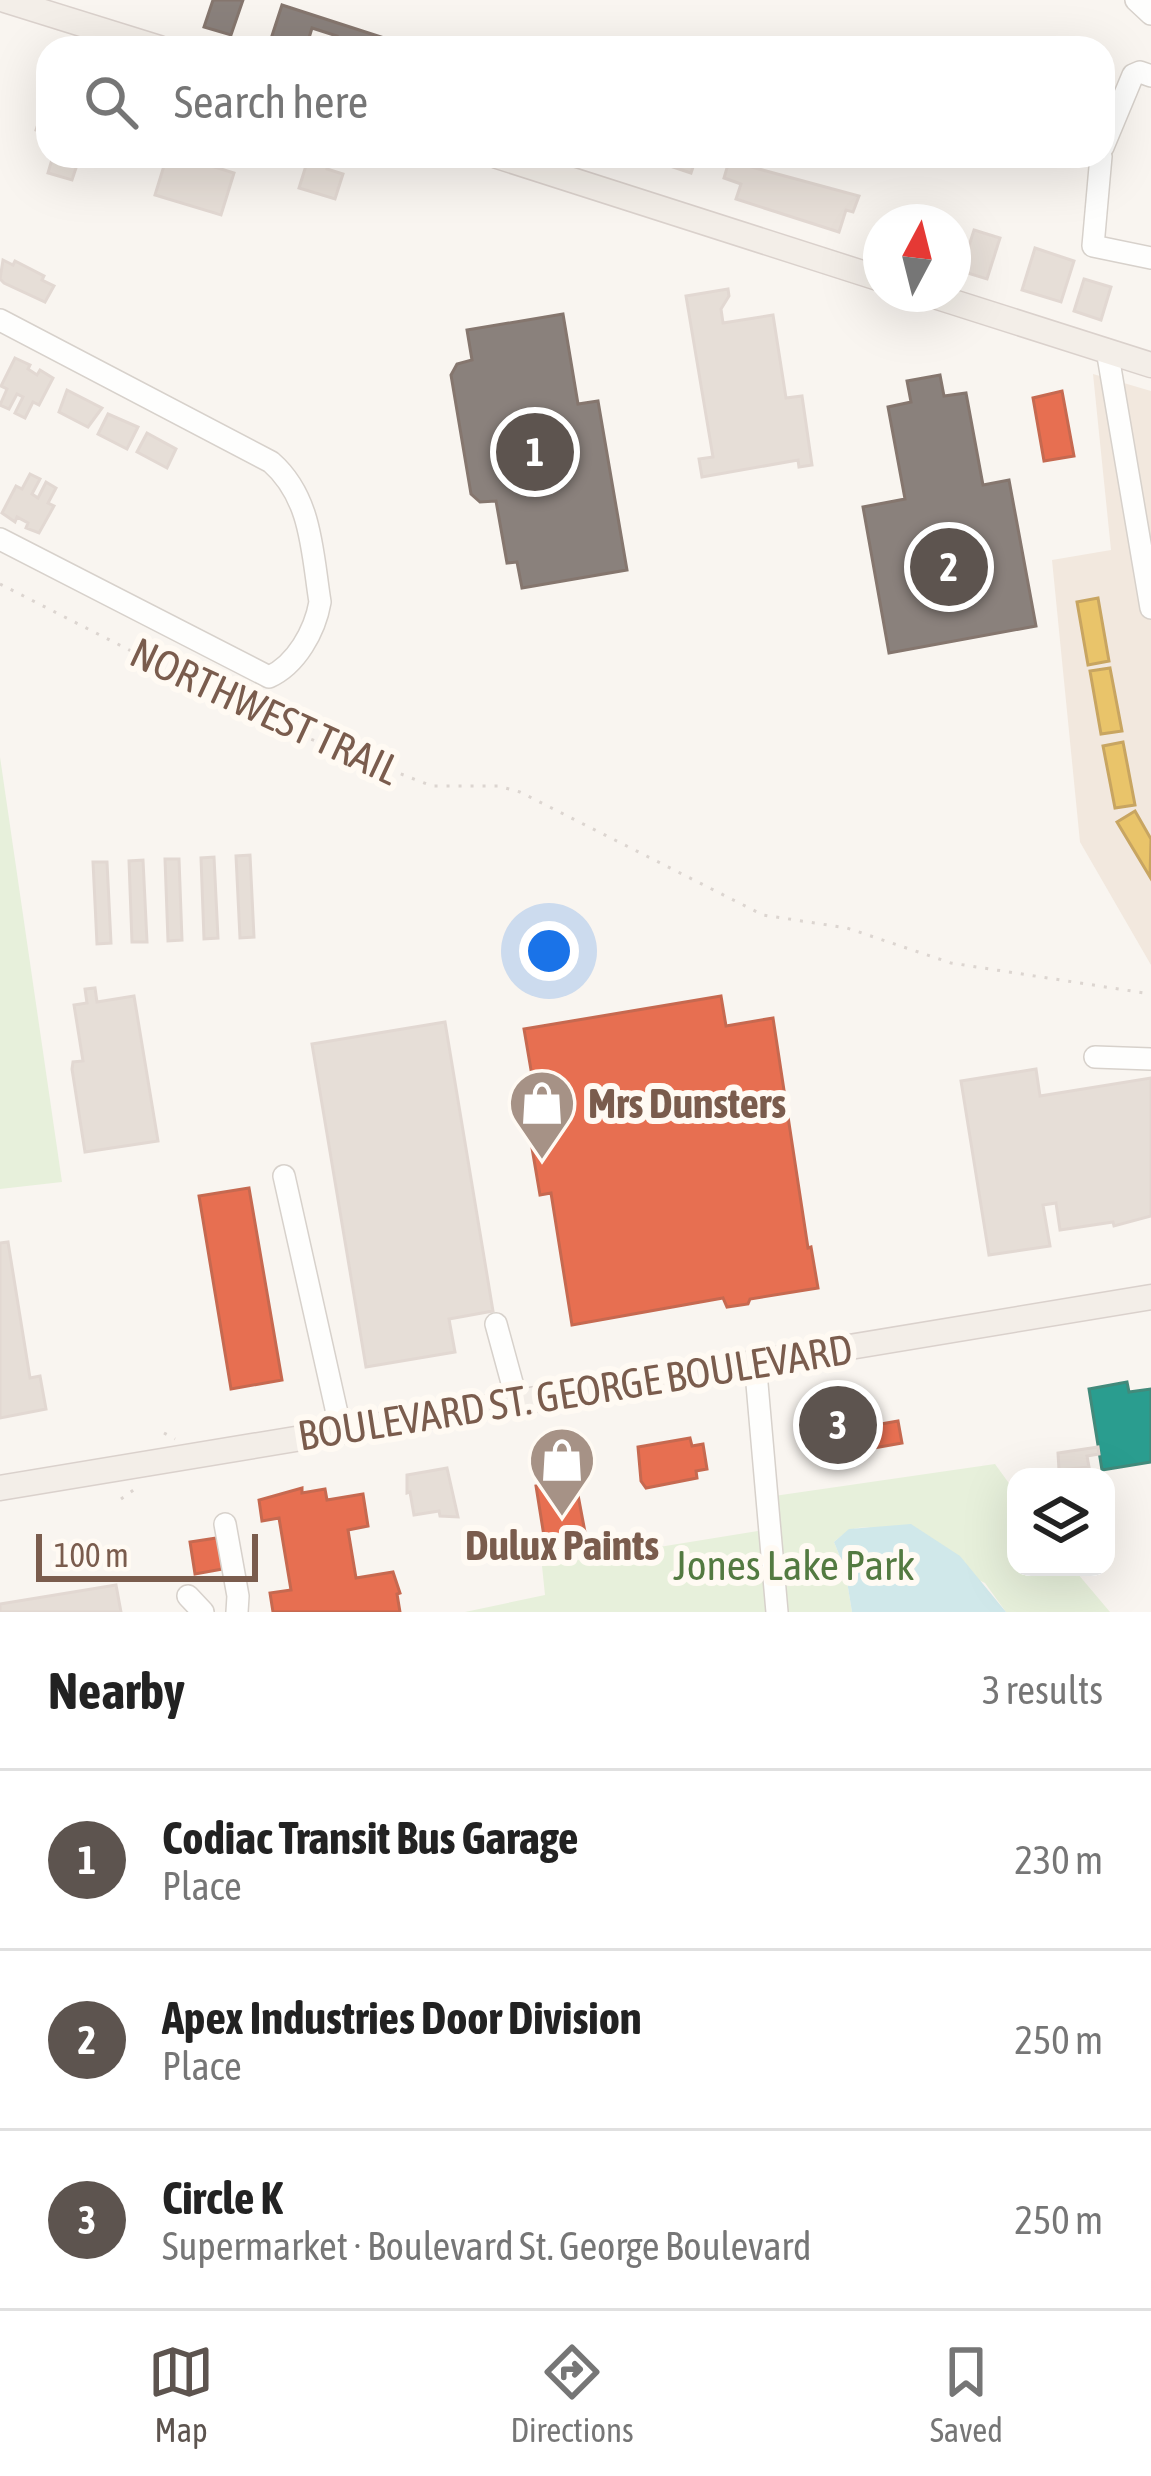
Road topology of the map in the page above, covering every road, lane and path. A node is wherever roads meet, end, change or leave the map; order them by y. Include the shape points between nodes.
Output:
1 (5, 0) edge
2 (1136, 0) edge
3 (1151, 14) edge
4 (120, 36) edge
5 (1151, 76) edge
6 (1115, 118) edge
7 (534, 168) edge
8 (1100, 168) edge
9 (1151, 258) edge
10 (863, 273) edge
11 (971, 307) edge
12 (0, 320) edge
13 (1107, 350) junction
14 (1151, 365) edge
15 (0, 539) edge
16 (0, 584) edge
17 (1151, 608) edge
18 (1151, 994) edge
19 (1095, 1057) dead end
20 (1151, 1059) edge
21 (284, 1175) dead end
22 (1151, 1297) edge
23 (496, 1324) dead end
24 (755, 1361) junction
25 (517, 1401) junction
26 (341, 1431) junction
27 (0, 1488) edge
28 (225, 1524) dead end
29 (237, 1612) edge
30 (777, 1612) edge

1 - 4 main road
2 - 3 street
5 - 6 street via 1133,75
7 - 10 main road
8 - 9 street via 1093,246
11 - 13 main road
12 - 15 street via 286,475 305,511 320,602 286,669 269,677
13 - 14 main road
13 - 17 street
16 - 18 path, NORTHWEST TRAIL via 282,728 432,786 520,792 763,915 847,928 951,963
19 - 20 street
21 - 26 street
22 - 24 main road, BOULEVARD ST. GEORGE BOULEVARD
23 - 25 street
24 - 25 main road, BOULEVARD ST. GEORGE BOULEVARD
24 - 30 street
25 - 26 main road, BOULEVARD ST. GEORGE BOULEVARD
26 - 27 main road, BOULEVARD ST. GEORGE BOULEVARD
28 - 29 street

